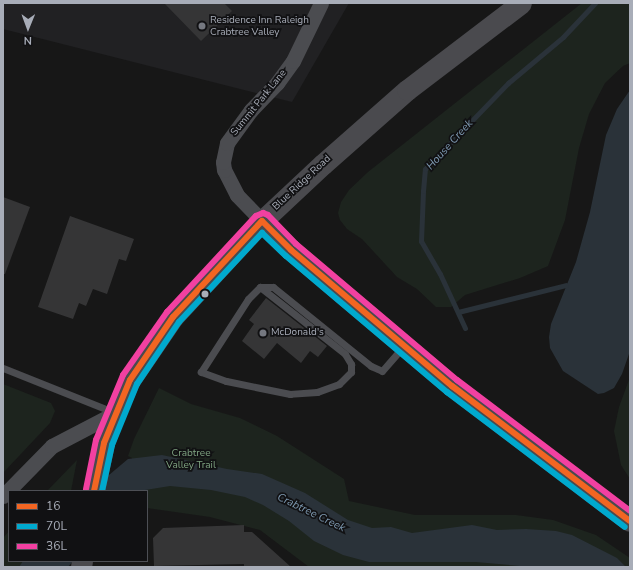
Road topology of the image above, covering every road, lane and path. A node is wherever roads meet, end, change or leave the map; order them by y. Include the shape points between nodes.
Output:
1 (321, 3) edge
2 (521, 3) edge
3 (262, 222) junction
4 (260, 287) junction
5 (405, 346) junction
6 (3, 368) edge
7 (115, 413) junction
8 (9, 490) edge
9 (94, 490) edge
10 (630, 521) edge

1 - 3 street, Summit Park Lane via 293,61 227,143 224,170 237,196
2 - 3 main road, Blue Ridge Road via 407,90
3 - 5 main road via 284,244
3 - 7 main road, Blue Ridge Road via 173,317 130,380
4 - 4 lane via 248,299 201,372 226,381 290,394 317,392 339,384 351,372 351,364 345,354
4 - 5 lane via 273,286 371,366 382,371
5 - 10 main road via 452,386
6 - 7 lane
7 - 8 street via 52,446
7 - 9 main road, Blue Ridge Road via 104,443

